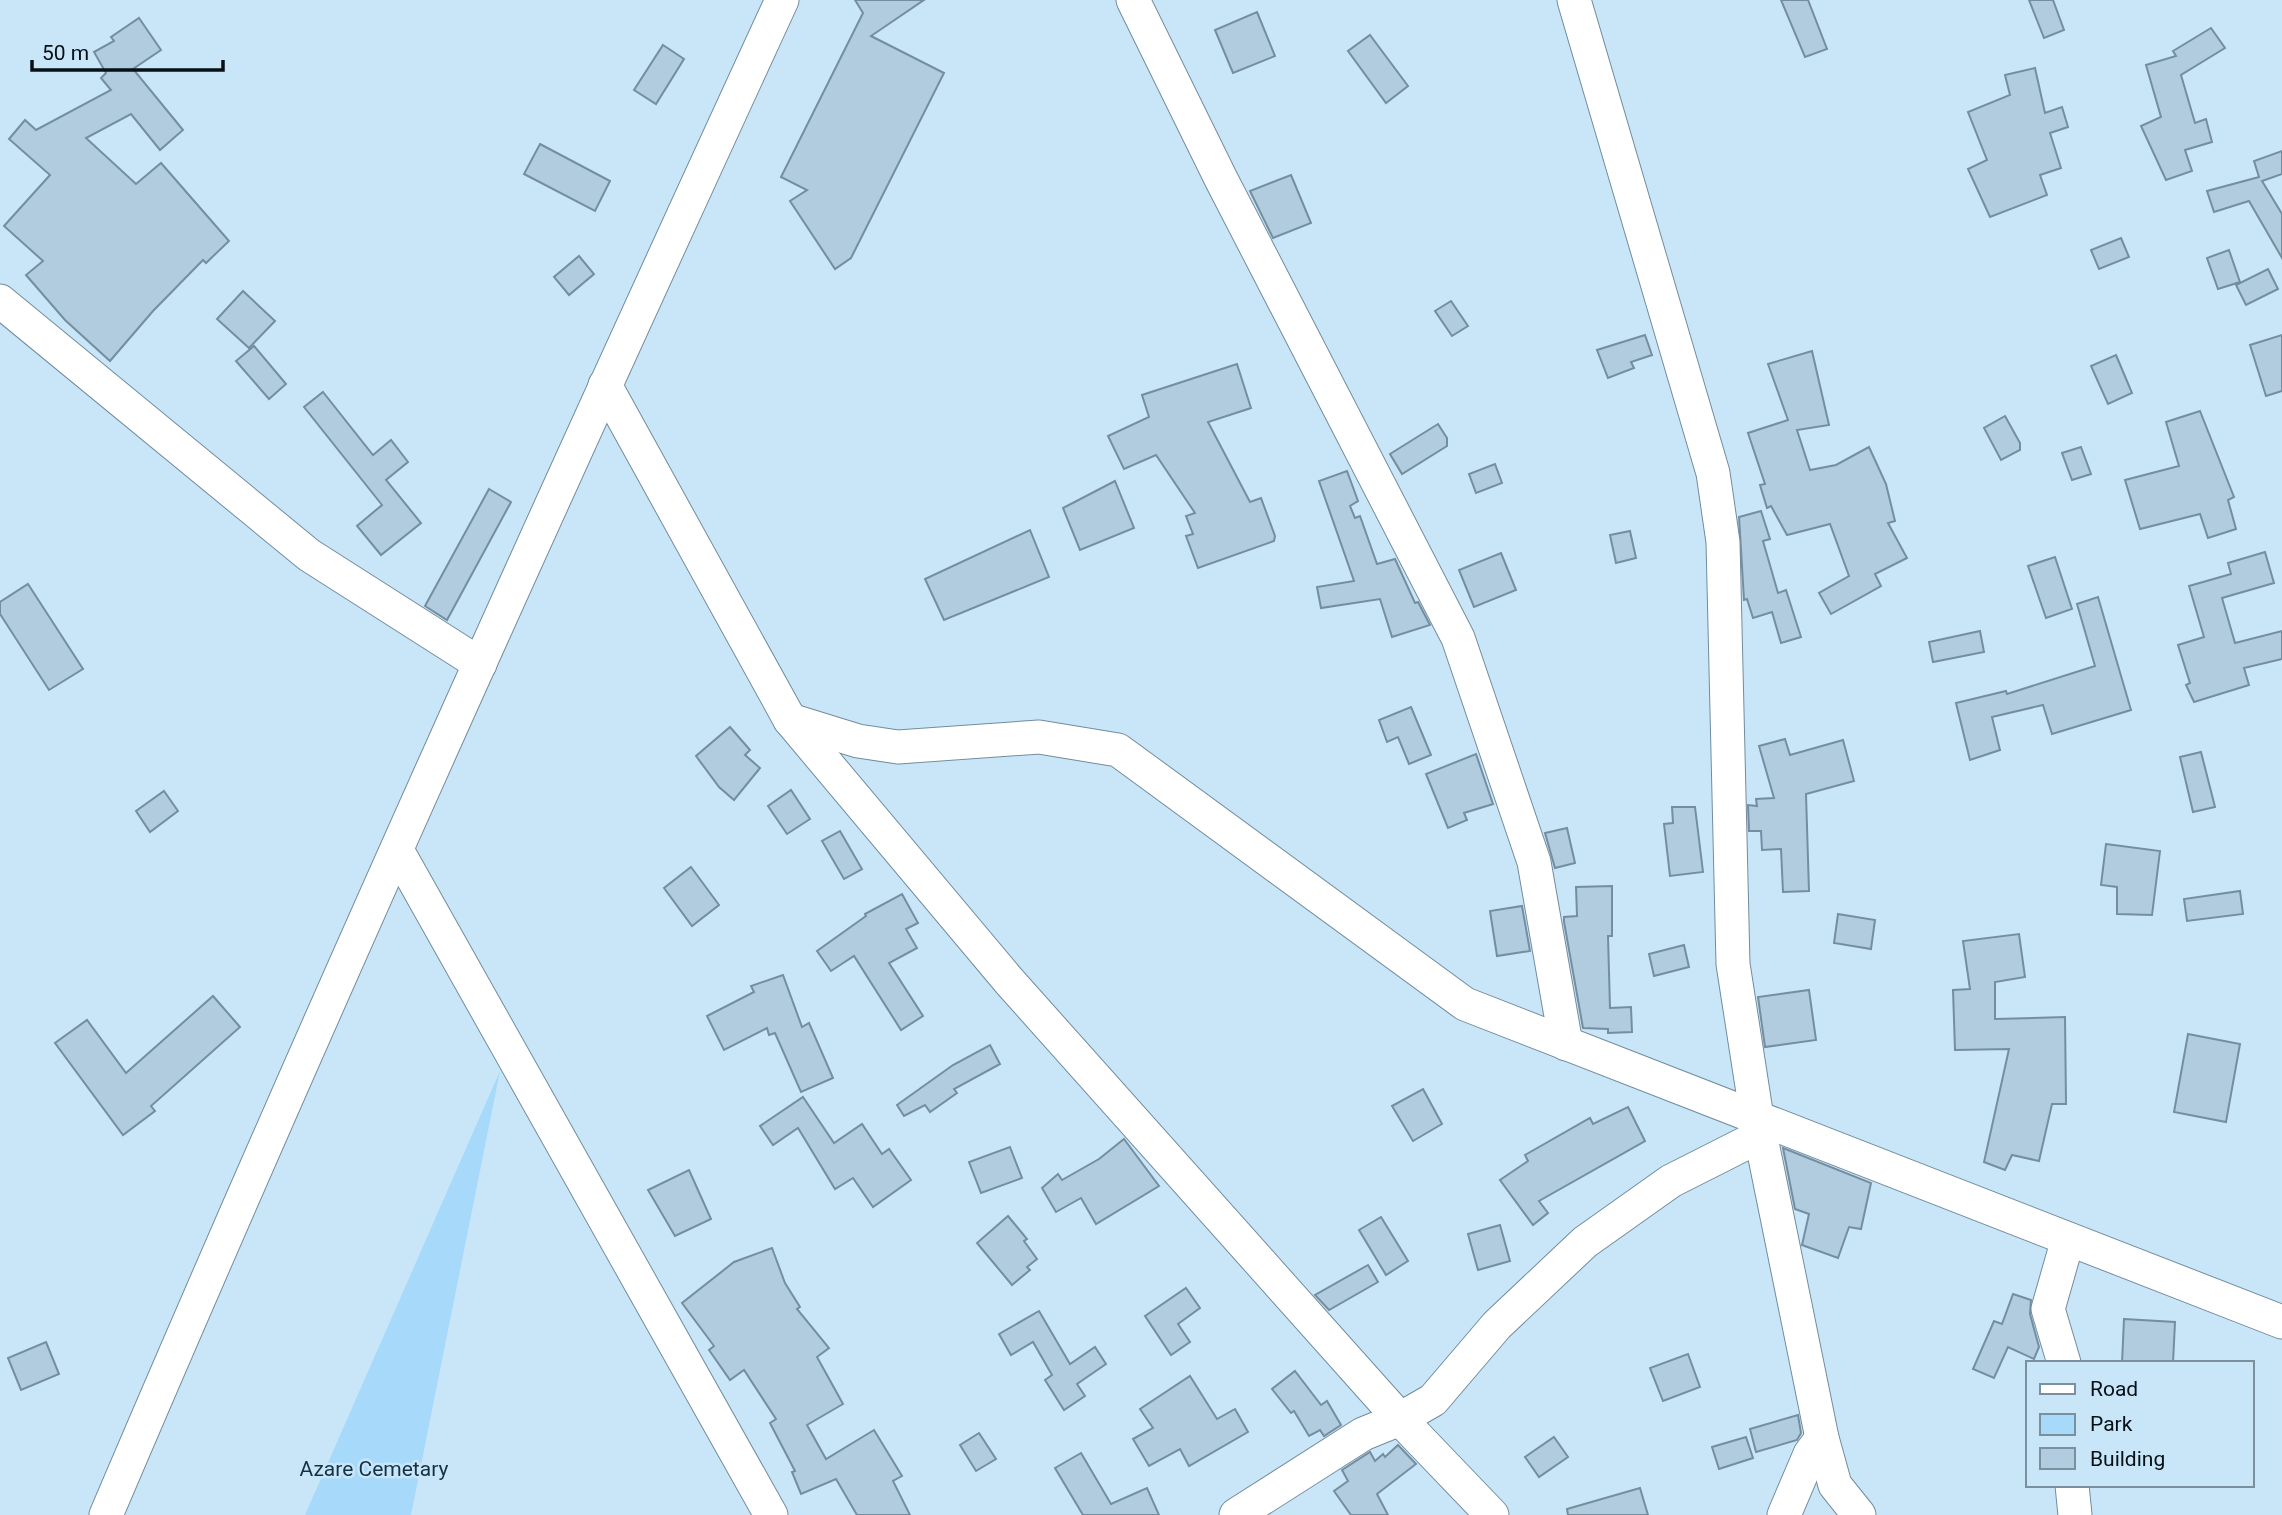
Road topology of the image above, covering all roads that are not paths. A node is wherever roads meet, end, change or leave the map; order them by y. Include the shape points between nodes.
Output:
1 (782, 0) edge
2 (1133, 0) edge
3 (1574, 0) edge
4 (0, 301) edge
5 (605, 385) junction
6 (480, 664) junction
7 (790, 720) junction
8 (397, 850) junction
9 (1566, 1044) junction
10 (1758, 1127) junction
11 (2067, 1239) junction
12 (2282, 1322) edge
13 (2063, 1361) edge
14 (1400, 1419) junction
15 (1822, 1438) junction
16 (2072, 1487) edge
17 (106, 1515) edge
18 (771, 1515) edge
19 (1236, 1515) edge
20 (1492, 1515) edge
21 (1784, 1515) edge
22 (1859, 1515) edge
23 (2075, 1515) edge

1 - 5 street
2 - 9 street via 1458,638 1534,862
3 - 10 street via 1713,473 1723,542 1733,964
4 - 6 street via 309,555
5 - 6 street
5 - 7 street
6 - 8 street
7 - 9 street via 858,741 898,747 1039,737 1118,750 1465,1004
7 - 14 street via 1009,981
8 - 17 street
8 - 18 street
9 - 10 street
10 - 11 street
10 - 14 street via 1585,1242 1497,1325 1433,1400
10 - 15 street
11 - 12 street
11 - 13 street via 2048,1309
14 - 19 street via 1363,1434
14 - 20 street
15 - 21 street via 1810,1454
15 - 22 street via 1835,1485
16 - 23 street

